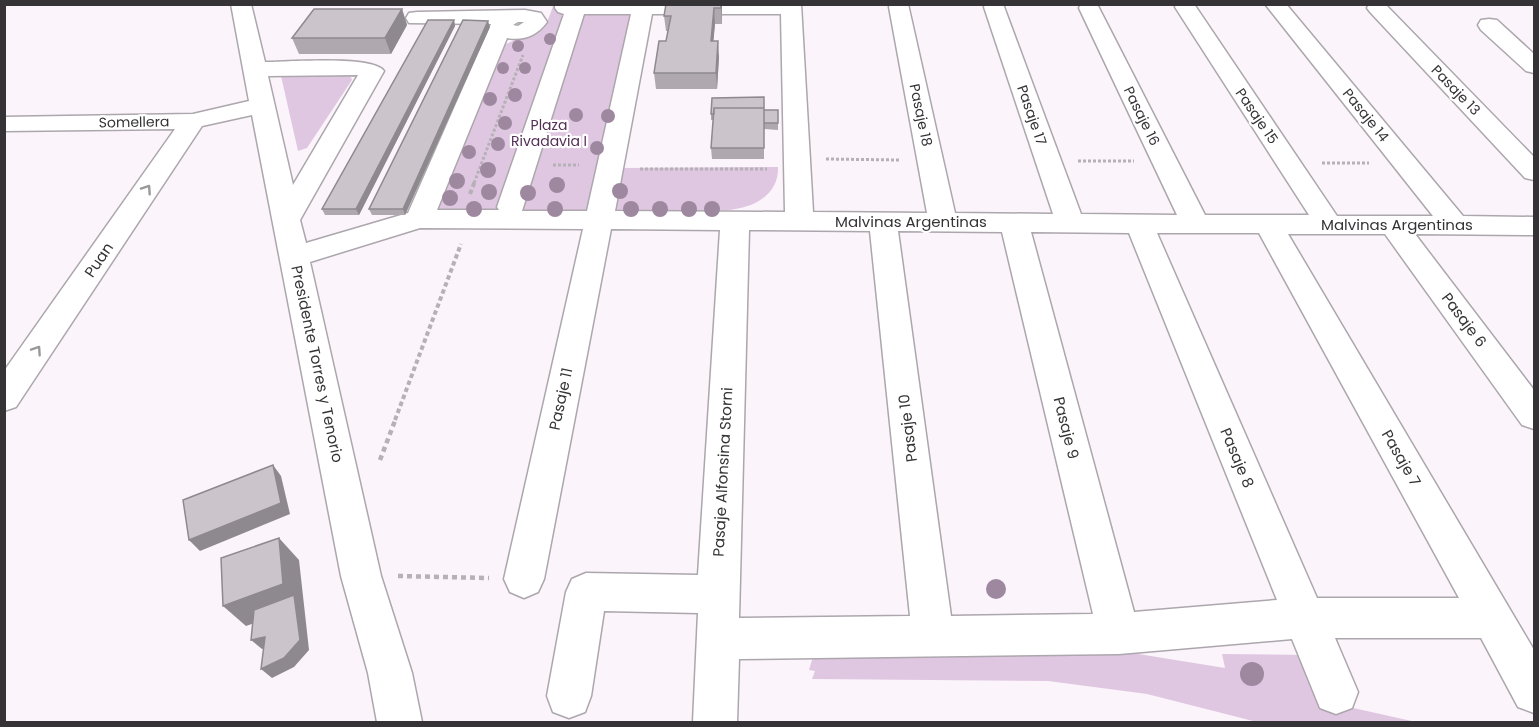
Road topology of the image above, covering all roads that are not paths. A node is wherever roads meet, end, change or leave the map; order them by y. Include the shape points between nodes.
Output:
1 (241, 4) edge
2 (1275, 4) edge
3 (791, 6) edge
4 (569, 7) edge
5 (899, 7) dead end
6 (994, 7) dead end
7 (1185, 7) dead end
8 (643, 8) junction
9 (1089, 8) dead end
10 (1377, 8) dead end
11 (417, 18) dead end
12 (1489, 25) dead end
13 (1534, 66) edge
14 (254, 69) junction
15 (261, 106) junction
16 (193, 121) junction
17 (4, 124) edge
18 (1534, 172) edge
19 (511, 207) dead end
20 (419, 219) junction
21 (286, 220) junction
22 (598, 220) junction
23 (735, 221) junction
24 (799, 221) junction
25 (883, 221) junction
26 (943, 222) junction
27 (1014, 222) junction
28 (1070, 223) junction
29 (1139, 223) junction
30 (1196, 224) junction
31 (1268, 224) junction
32 (1329, 225) junction
33 (1393, 225) junction
34 (1456, 226) junction
35 (1531, 230) edge
36 (294, 257) junction
37 (4, 399) edge
38 (1534, 415) edge
39 (524, 579) dead end
40 (719, 594) junction
41 (1304, 618) junction
42 (1493, 618) junction
43 (1119, 634) junction
44 (933, 635) junction
45 (718, 639) junction
46 (1534, 691) edge
47 (1336, 692) dead end
48 (569, 696) dead end
49 (399, 723) edge
50 (716, 723) edge

1 - 14 street, Presidente Torres y Tenorio
2 - 34 street, Pasaje 14
3 - 8 street
3 - 24 street
4 - 8 street
4 - 19 street
5 - 26 street, Pasaje 18
6 - 28 street, Pasaje 17
7 - 32 street, Pasaje 15
8 - 22 street, Pasaje 11
9 - 30 street, Pasaje 16
10 - 18 street, Pasaje 13
11 - 20 street via 510,34
12 - 13 street
14 - 15 street, Presidente Torres y Tenorio
14 - 21 street via 363,68 372,72
15 - 16 street, Somellera
15 - 21 street, Presidente Torres y Tenorio
16 - 17 street, Somellera
37 -> 16 street, Puan
20 - 22 street, Malvinas Argentinas
20 - 36 street, Malvinas Argentinas
21 - 36 street, Presidente Torres y Tenorio
22 - 23 street, Malvinas Argentinas
22 - 39 street, Pasaje 11
23 - 24 street, Malvinas Argentinas
23 - 40 street, Pasaje Alfonsina Storni
24 - 25 street, Malvinas Argentinas
25 - 26 street, Malvinas Argentinas
25 - 44 street, Pasaje 10
26 - 27 street, Malvinas Argentinas
27 - 28 street, Malvinas Argentinas
27 - 43 street, Pasaje 9
28 - 29 street, Malvinas Argentinas
29 - 30 street, Malvinas Argentinas
29 - 41 street, Pasaje 8
30 - 31 street, Malvinas Argentinas
31 - 32 street, Malvinas Argentinas
31 - 42 street, Pasaje 7
32 - 33 street, Malvinas Argentinas
33 - 34 street, Malvinas Argentinas
33 - 38 street, Pasaje 6
34 - 35 street, Malvinas Argentinas
36 - 49 street, Presidente Torres y Tenorio via 361,576 390,673
40 - 45 street, Pasaje Alfonsina Storni
40 - 48 street via 586,592
41 - 42 street
41 - 43 street
41 - 47 street, Pasaje 8
42 - 46 street, Pasaje 7
43 - 44 street
44 - 45 street
45 - 50 street, Pasaje Alfonsina Storni

